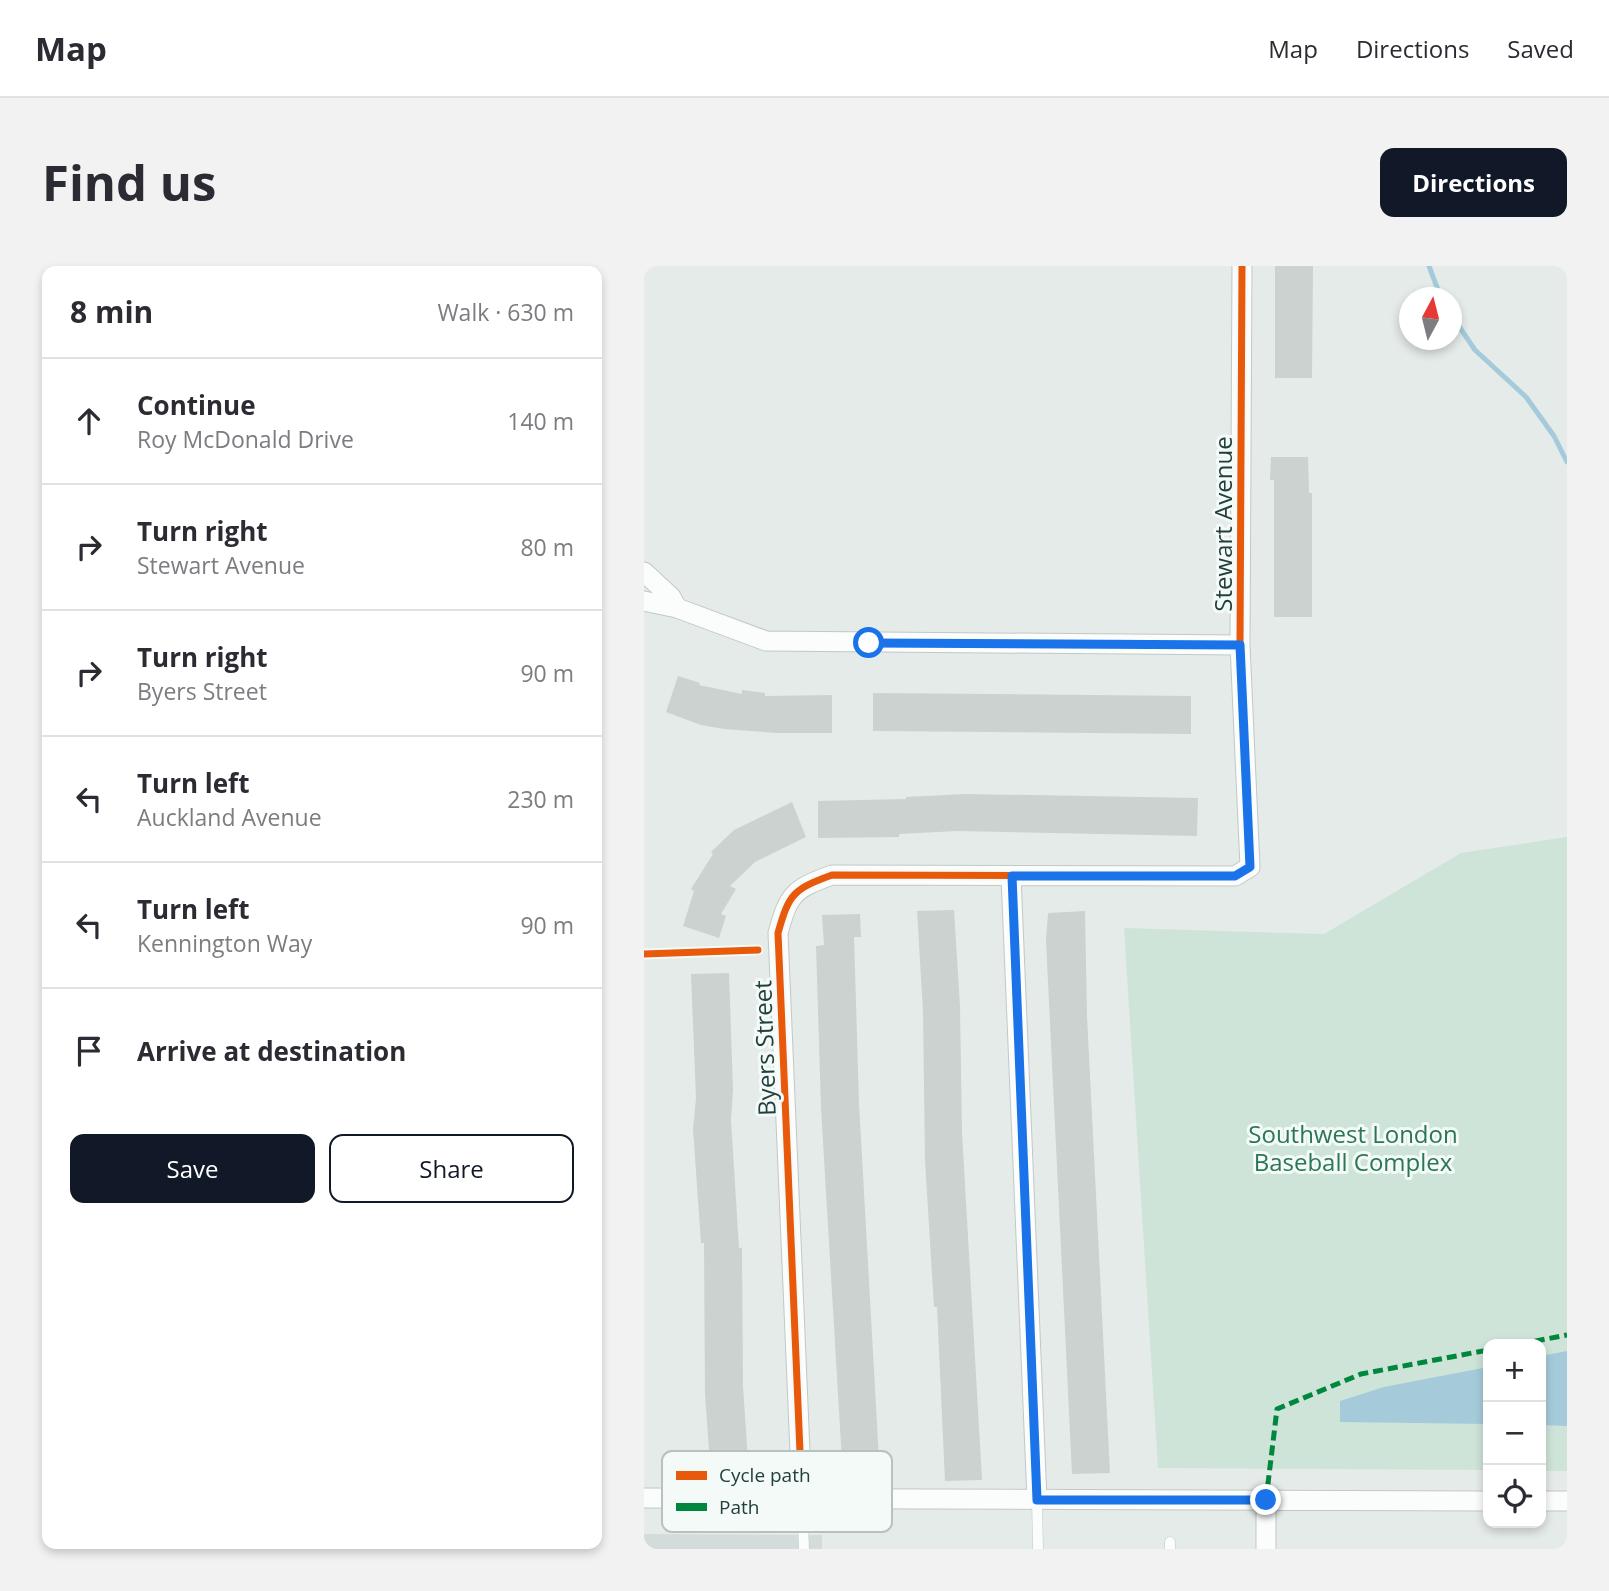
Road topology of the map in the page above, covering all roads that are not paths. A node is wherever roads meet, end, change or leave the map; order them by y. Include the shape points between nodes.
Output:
1 (1242, 266) edge
2 (644, 572) edge
3 (644, 601) edge
4 (677, 608) junction
5 (1240, 645) junction
6 (1250, 867) joint
7 (1012, 876) junction
8 (801, 1451) edge
9 (644, 1499) edge
10 (662, 1499) edge
11 (892, 1499) edge
12 (1037, 1500) junction
13 (1266, 1500) junction
14 (1483, 1501) edge
15 (1546, 1501) edge
16 (1567, 1501) edge
17 (1038, 1549) edge
18 (1266, 1549) edge

1 - 5 street, Stewart Avenue
2 - 4 street
3 - 4 street
4 - 5 street via 766,640
5 - 6 street, Stewart Avenue
6 - 7 street, Byers Street via 1235,876
7 - 8 street, Byers Street via 832,876 802,886 787,901 778,933
7 - 12 street
9 - 10 street
11 - 12 street
12 - 13 street
12 - 17 lane
13 - 14 street
13 - 18 street
15 - 16 street

